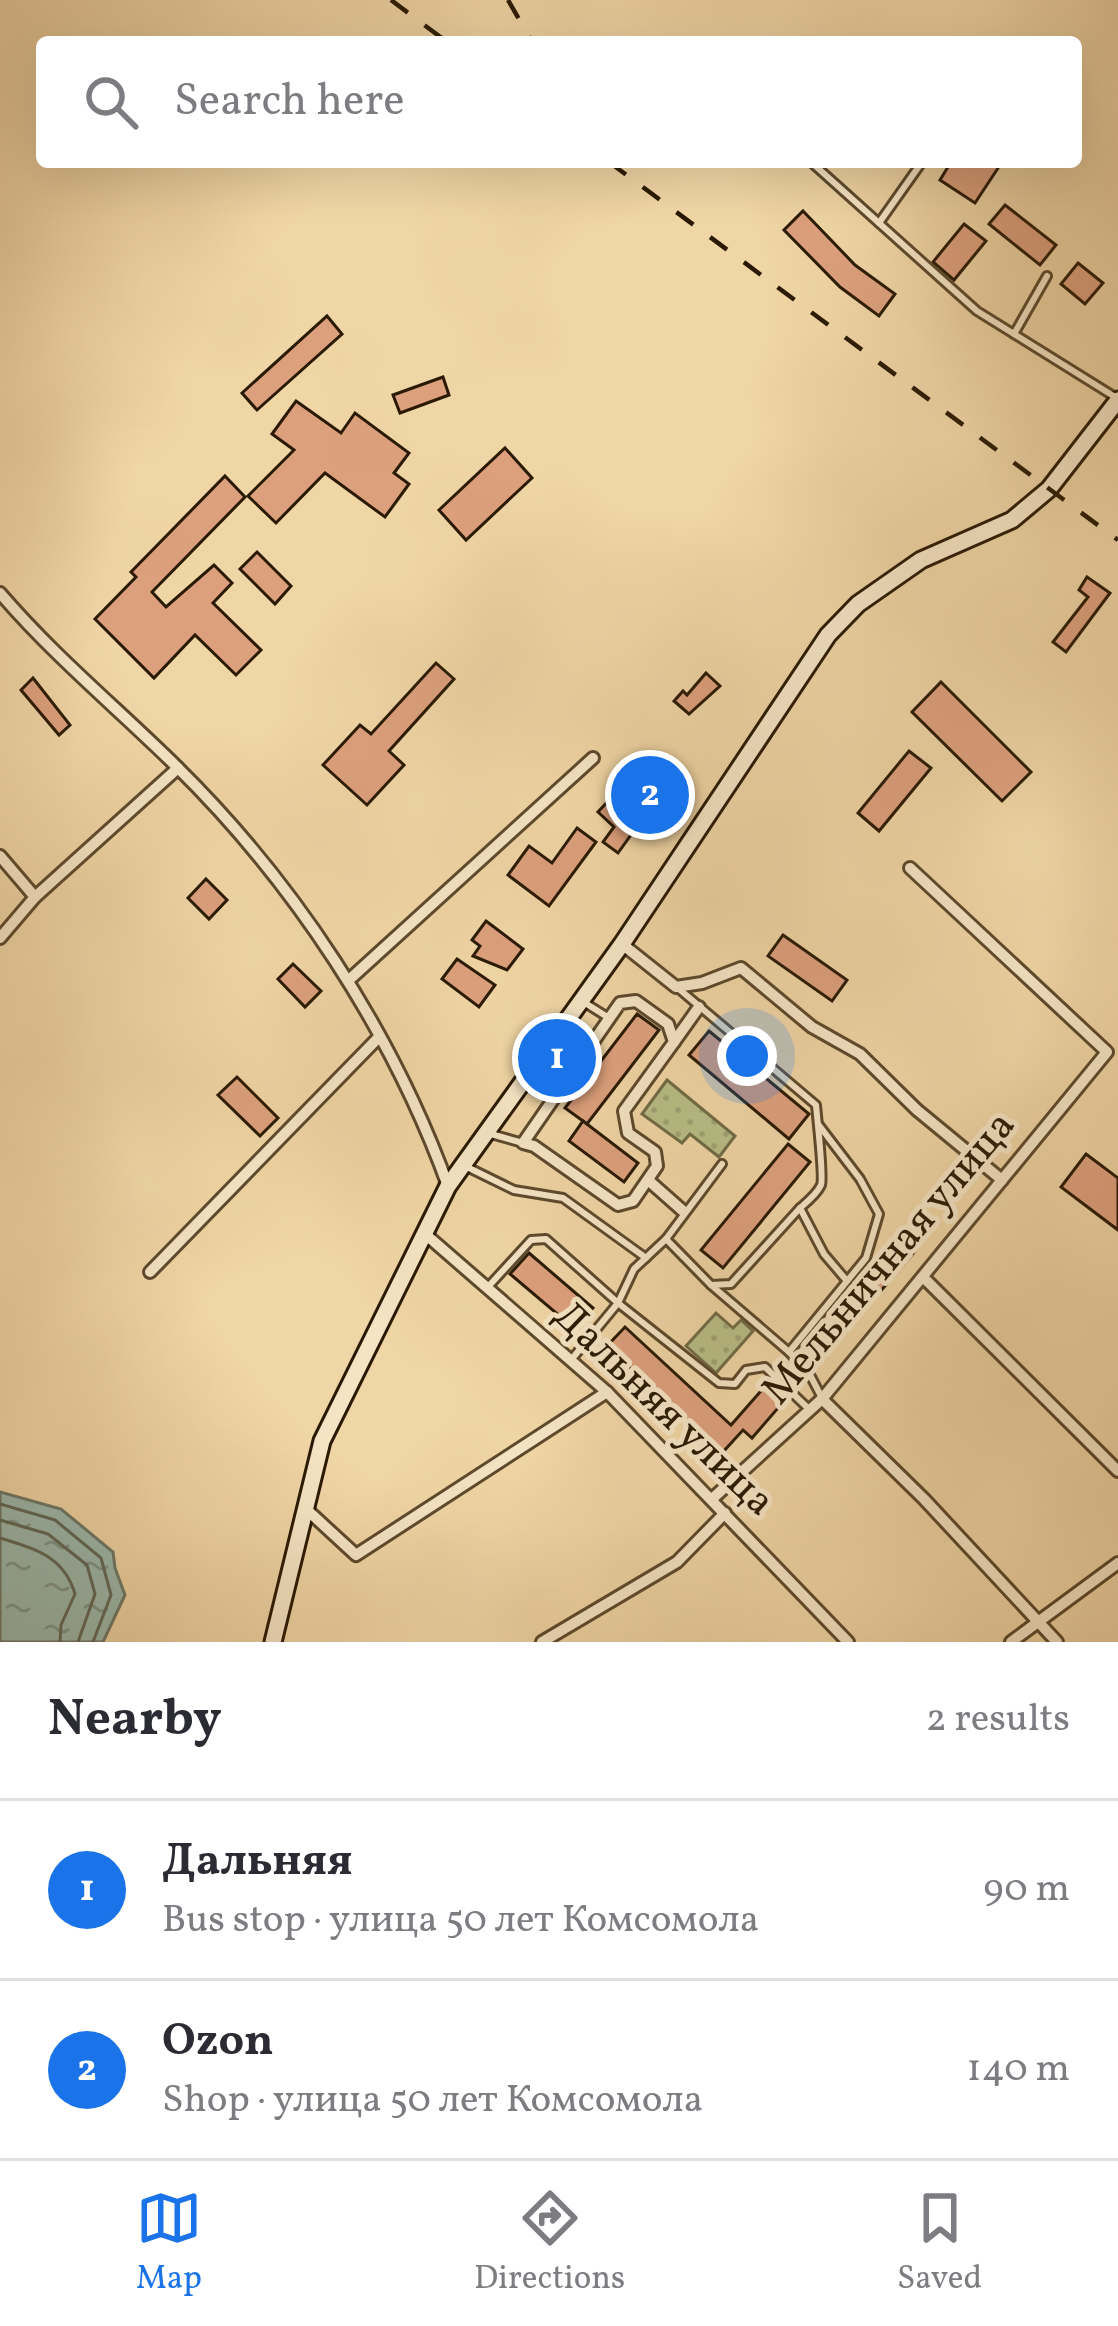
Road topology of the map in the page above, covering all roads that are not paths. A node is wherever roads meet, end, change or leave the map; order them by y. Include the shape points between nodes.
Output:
1 (818, 168) edge
2 (918, 168) edge
3 (879, 223) junction
4 (1047, 276) dead end
5 (1014, 334) junction
6 (1118, 399) edge
7 (0, 593) edge
8 (593, 758) dead end
9 (178, 768) junction
10 (0, 856) edge
11 (910, 868) dead end
12 (35, 898) junction
13 (0, 938) edge
14 (622, 944) junction
15 (350, 980) junction
16 (676, 987) junction
17 (582, 1001) junction
18 (699, 1007) junction
19 (609, 1018) junction
20 (378, 1038) junction
21 (674, 1042) junction
22 (818, 1124) junction
23 (488, 1133) junction
24 (523, 1143) junction
25 (722, 1164) dead end
26 (464, 1166) junction
27 (648, 1180) junction
28 (1003, 1180) junction
29 (448, 1186) junction
30 (800, 1208) junction
31 (683, 1211) junction
32 (424, 1233) junction
33 (666, 1239) junction
34 (646, 1258) junction
35 (150, 1272) dead end
36 (923, 1277) junction
37 (847, 1281) junction
38 (711, 1286) junction
39 (487, 1288) junction
40 (618, 1303) junction
41 (789, 1352) junction
42 (571, 1360) junction
43 (608, 1392) junction
44 (822, 1400) junction
45 (812, 1411) junction
46 (1118, 1471) edge
47 (712, 1499) junction
48 (306, 1509) junction
49 (725, 1514) junction
50 (1118, 1563) edge
51 (1039, 1622) junction
52 (273, 1642) edge
53 (542, 1642) edge
54 (848, 1642) edge
55 (1011, 1642) edge
56 (1057, 1642) edge

1 - 3 lane
2 - 3 lane
3 - 5 lane
4 - 5 lane
5 - 6 lane
6 - 14 street via 1049,489 1012,520 921,560 828,635
7 - 9 street
8 - 15 street
9 - 12 street
9 - 15 street via 248,844
10 - 12 street
11 - 28 street, Мельничная улица via 1107,1052
12 - 13 street
14 - 16 street
14 - 17 street
15 - 20 street
16 - 18 lane
16 - 28 street via 741,968 812,1027 860,1054
17 - 19 lane
17 - 23 street
18 - 21 street
18 - 22 lane via 816,1105
19 - 21 street via 620,1003 636,1001 668,1024
19 - 24 street
20 - 29 street
20 - 35 street
21 - 27 street via 624,1111 628,1133 655,1152
22 - 30 lane via 821,1185
22 - 37 lane via 879,1214 866,1258
23 - 24 lane
23 - 26 street
24 - 27 street via 618,1205 633,1202
25 - 31 lane
26 - 29 street
26 - 34 lane via 514,1190 563,1198
27 - 31 street
28 - 36 street, Мельничная улица
29 - 32 street
30 - 37 lane
30 - 38 lane via 731,1284
31 - 33 lane
32 - 39 street, Дальняя улица
32 - 48 street via 322,1441
33 - 34 lane
33 - 38 lane
34 - 40 lane
36 - 44 street, Мельничная улица
36 - 46 street
37 - 41 lane
38 - 41 lane
39 - 40 lane via 531,1240 546,1239
39 - 42 street, Дальняя улица
40 - 42 lane
40 - 45 lane via 719,1383 735,1384 746,1370 765,1367
41 - 44 lane
42 - 43 street, Дальняя улица
43 - 47 street, Дальняя улица
43 - 48 street via 356,1555
44 - 45 street, Мельничная улица
44 - 51 street
45 - 47 street, Мельничная улица
47 - 49 street, Дальняя улица
48 - 52 street
49 - 53 street via 676,1562
49 - 54 street, Дальняя улица
50 - 51 street
51 - 55 street
51 - 56 street

